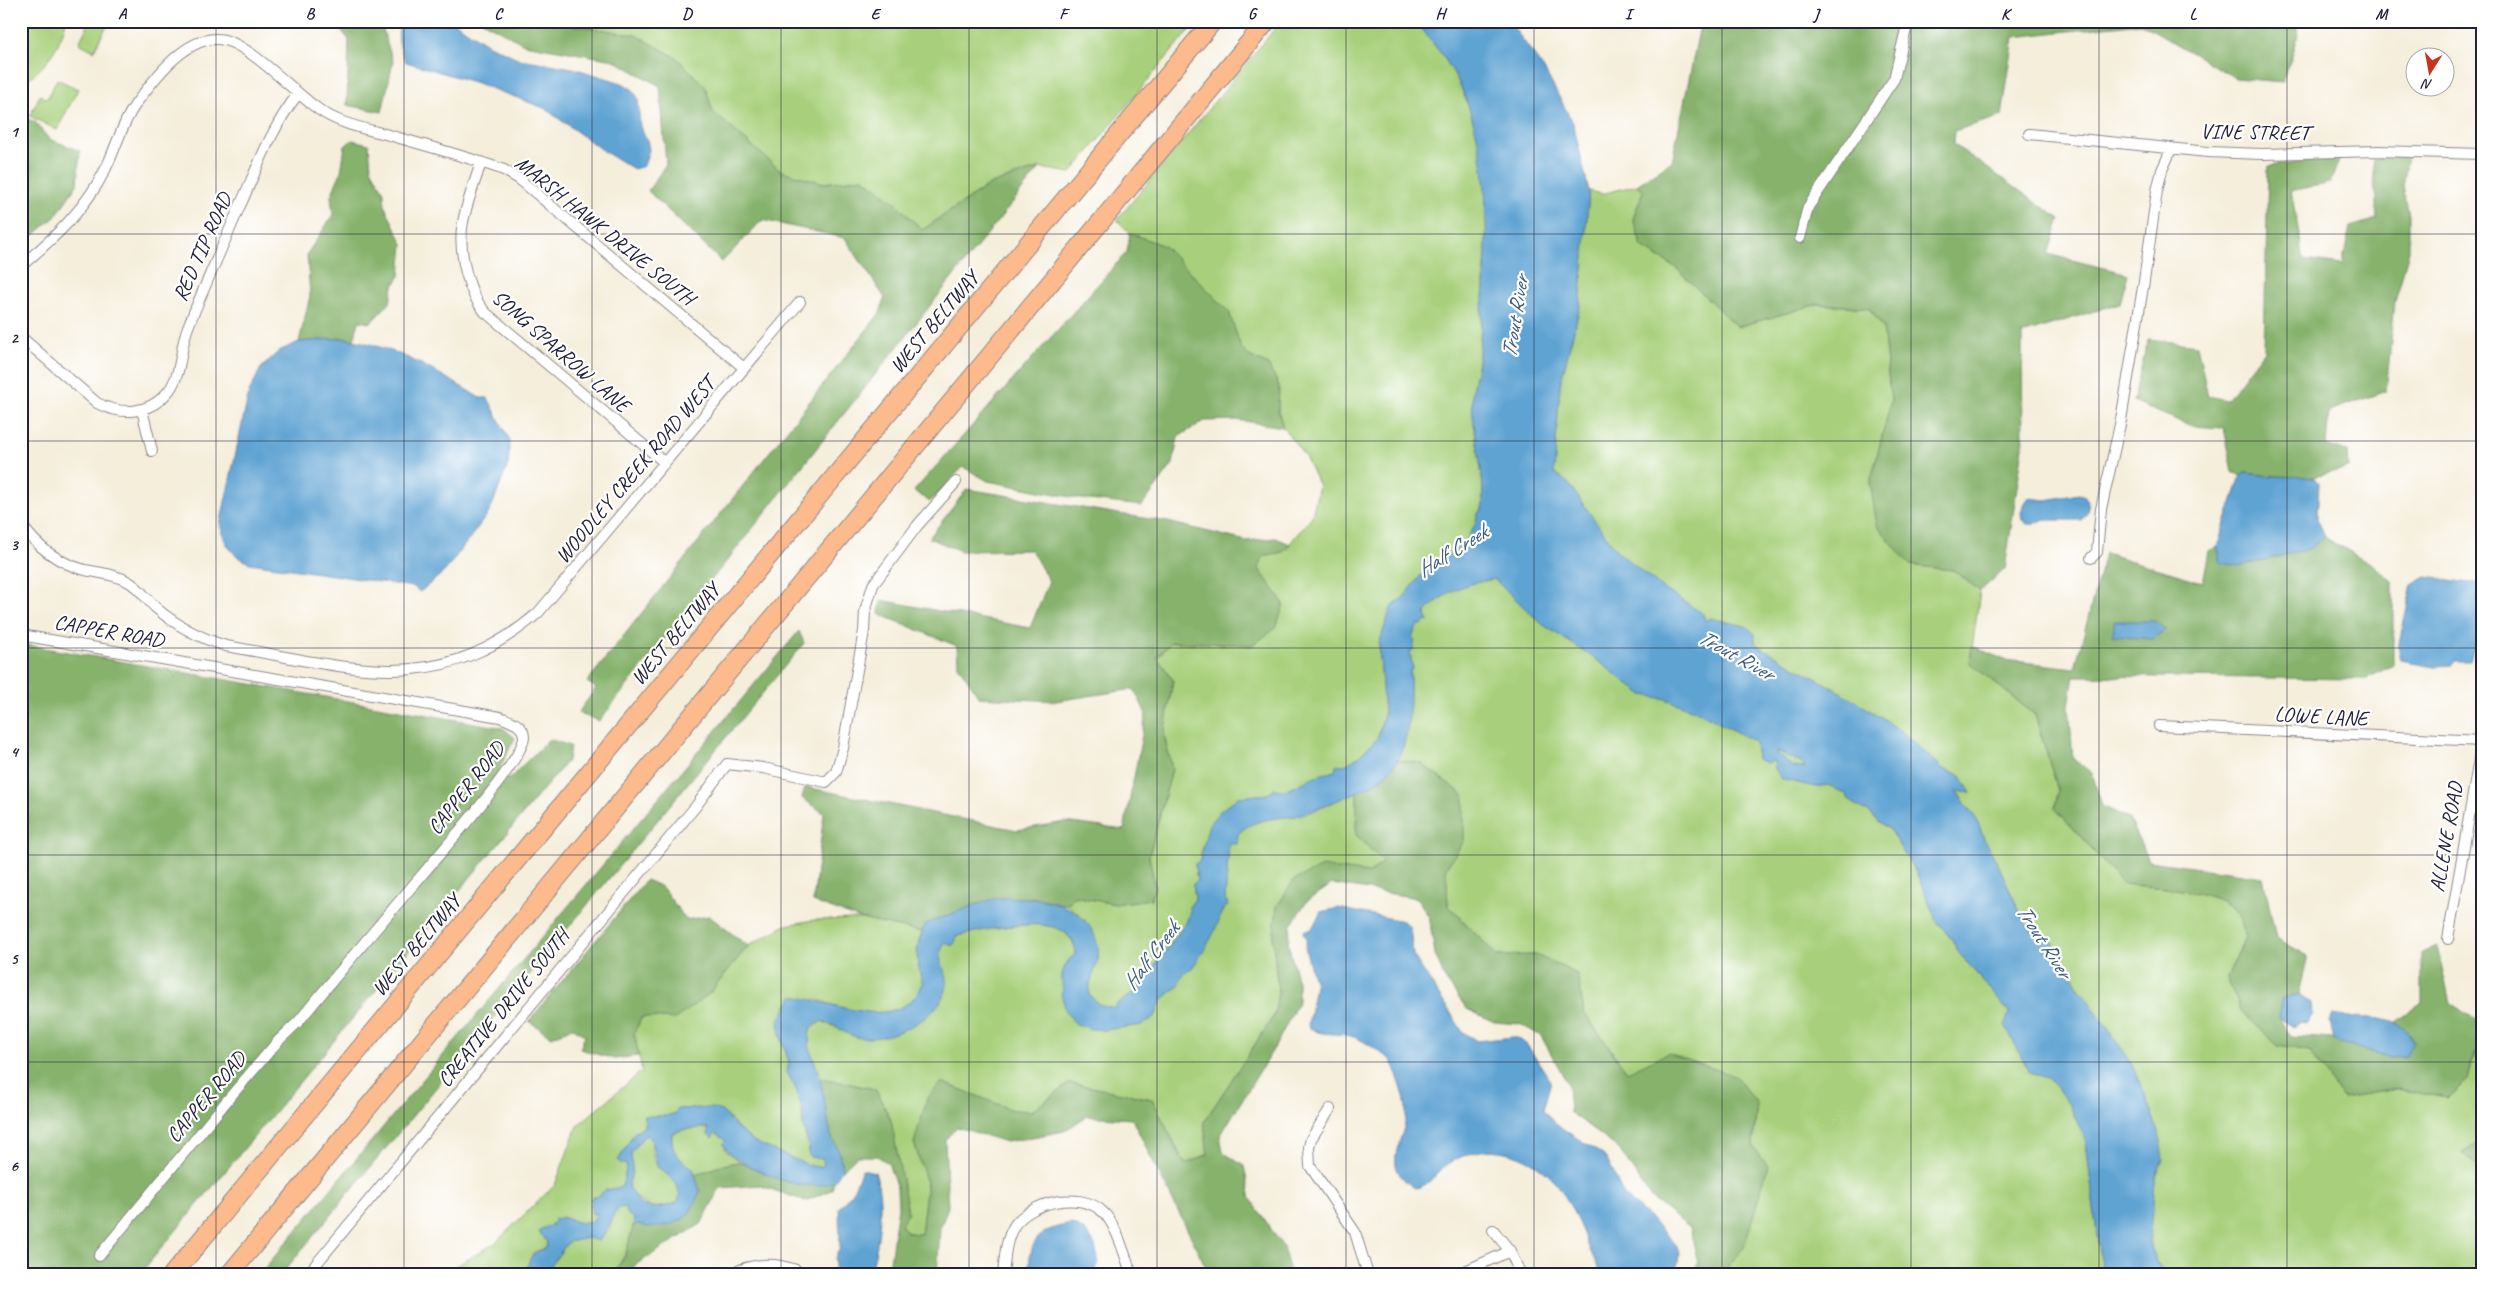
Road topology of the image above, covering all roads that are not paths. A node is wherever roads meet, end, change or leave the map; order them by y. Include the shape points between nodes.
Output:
1 (1213, 21) edge
2 (1267, 21) edge
3 (1908, 21) edge
4 (298, 94) junction
5 (2029, 134) dead end
6 (2172, 148) junction
7 (2482, 154) edge
8 (481, 162) junction
9 (1800, 238) dead end
10 (21, 266) edge
11 (800, 302) dead end
12 (21, 337) edge
13 (744, 368) junction
14 (142, 410) junction
15 (152, 451) dead end
16 (665, 463) junction
17 (956, 482) dead end
18 (21, 524) edge
19 (2091, 558) dead end
20 (21, 635) edge
21 (2159, 726) dead end
22 (2482, 742) edge
23 (2448, 939) dead end
24 (1330, 1109) dead end
25 (1493, 1230) dead end
26 (1510, 1251) junction
27 (99, 1256) dead end
28 (796, 1270) dead end
29 (172, 1275) edge
30 (229, 1275) edge
31 (307, 1275) edge
32 (729, 1275) edge
33 (1003, 1275) edge
34 (1132, 1275) edge
35 (1368, 1275) edge
36 (1456, 1275) edge
37 (1521, 1275) edge

1 - 29 highway, WEST BELTWAY
2 - 30 highway
3 - 9 street via 1894,79 1808,207
4 - 8 street, MARSH HAWK DRIVE SOUTH via 330,117 345,123
4 - 10 street, MARSH HAWK DRIVE SOUTH via 242,47 219,39 205,40 181,52 141,97 124,124 102,176 82,208 55,238
4 - 14 street, RED TIP ROAD via 274,128 195,310 173,385 156,403
5 - 6 street, VINE STREET
6 - 7 street, VINE STREET via 2262,154 2378,150
6 - 19 street via 2157,191 2121,420 2101,509 2097,552
8 - 13 street, MARSH HAWK DRIVE SOUTH via 519,179
8 - 16 street, SONG SPARROW LANE via 462,227 470,290 476,302
11 - 13 street, WOODLEY CREEK ROAD WEST
12 - 14 street via 97,403 118,411
13 - 16 street, WOODLEY CREEK ROAD WEST
14 - 15 street
16 - 18 street, WOODLEY CREEK ROAD WEST via 538,613 508,637 487,650 440,666 395,672 226,646 189,632 131,583 54,557 40,547
17 - 31 street, CREATIVE DRIVE SOUTH via 917,526 873,585 865,611 843,748 836,772 826,782 763,768 727,764 696,806
20 - 27 street, CAPPER ROAD via 500,717 517,724 523,732 515,760 483,801
21 - 22 street, LOWE LANE
22 - 23 street, ALLENE ROAD
24 - 35 street via 1311,1138 1310,1166 1355,1232
25 - 26 street
26 - 36 street
26 - 37 street
28 - 32 street via 770,1264
33 - 34 street via 1008,1237 1015,1225 1025,1216 1066,1199 1082,1200 1104,1212 1112,1223

